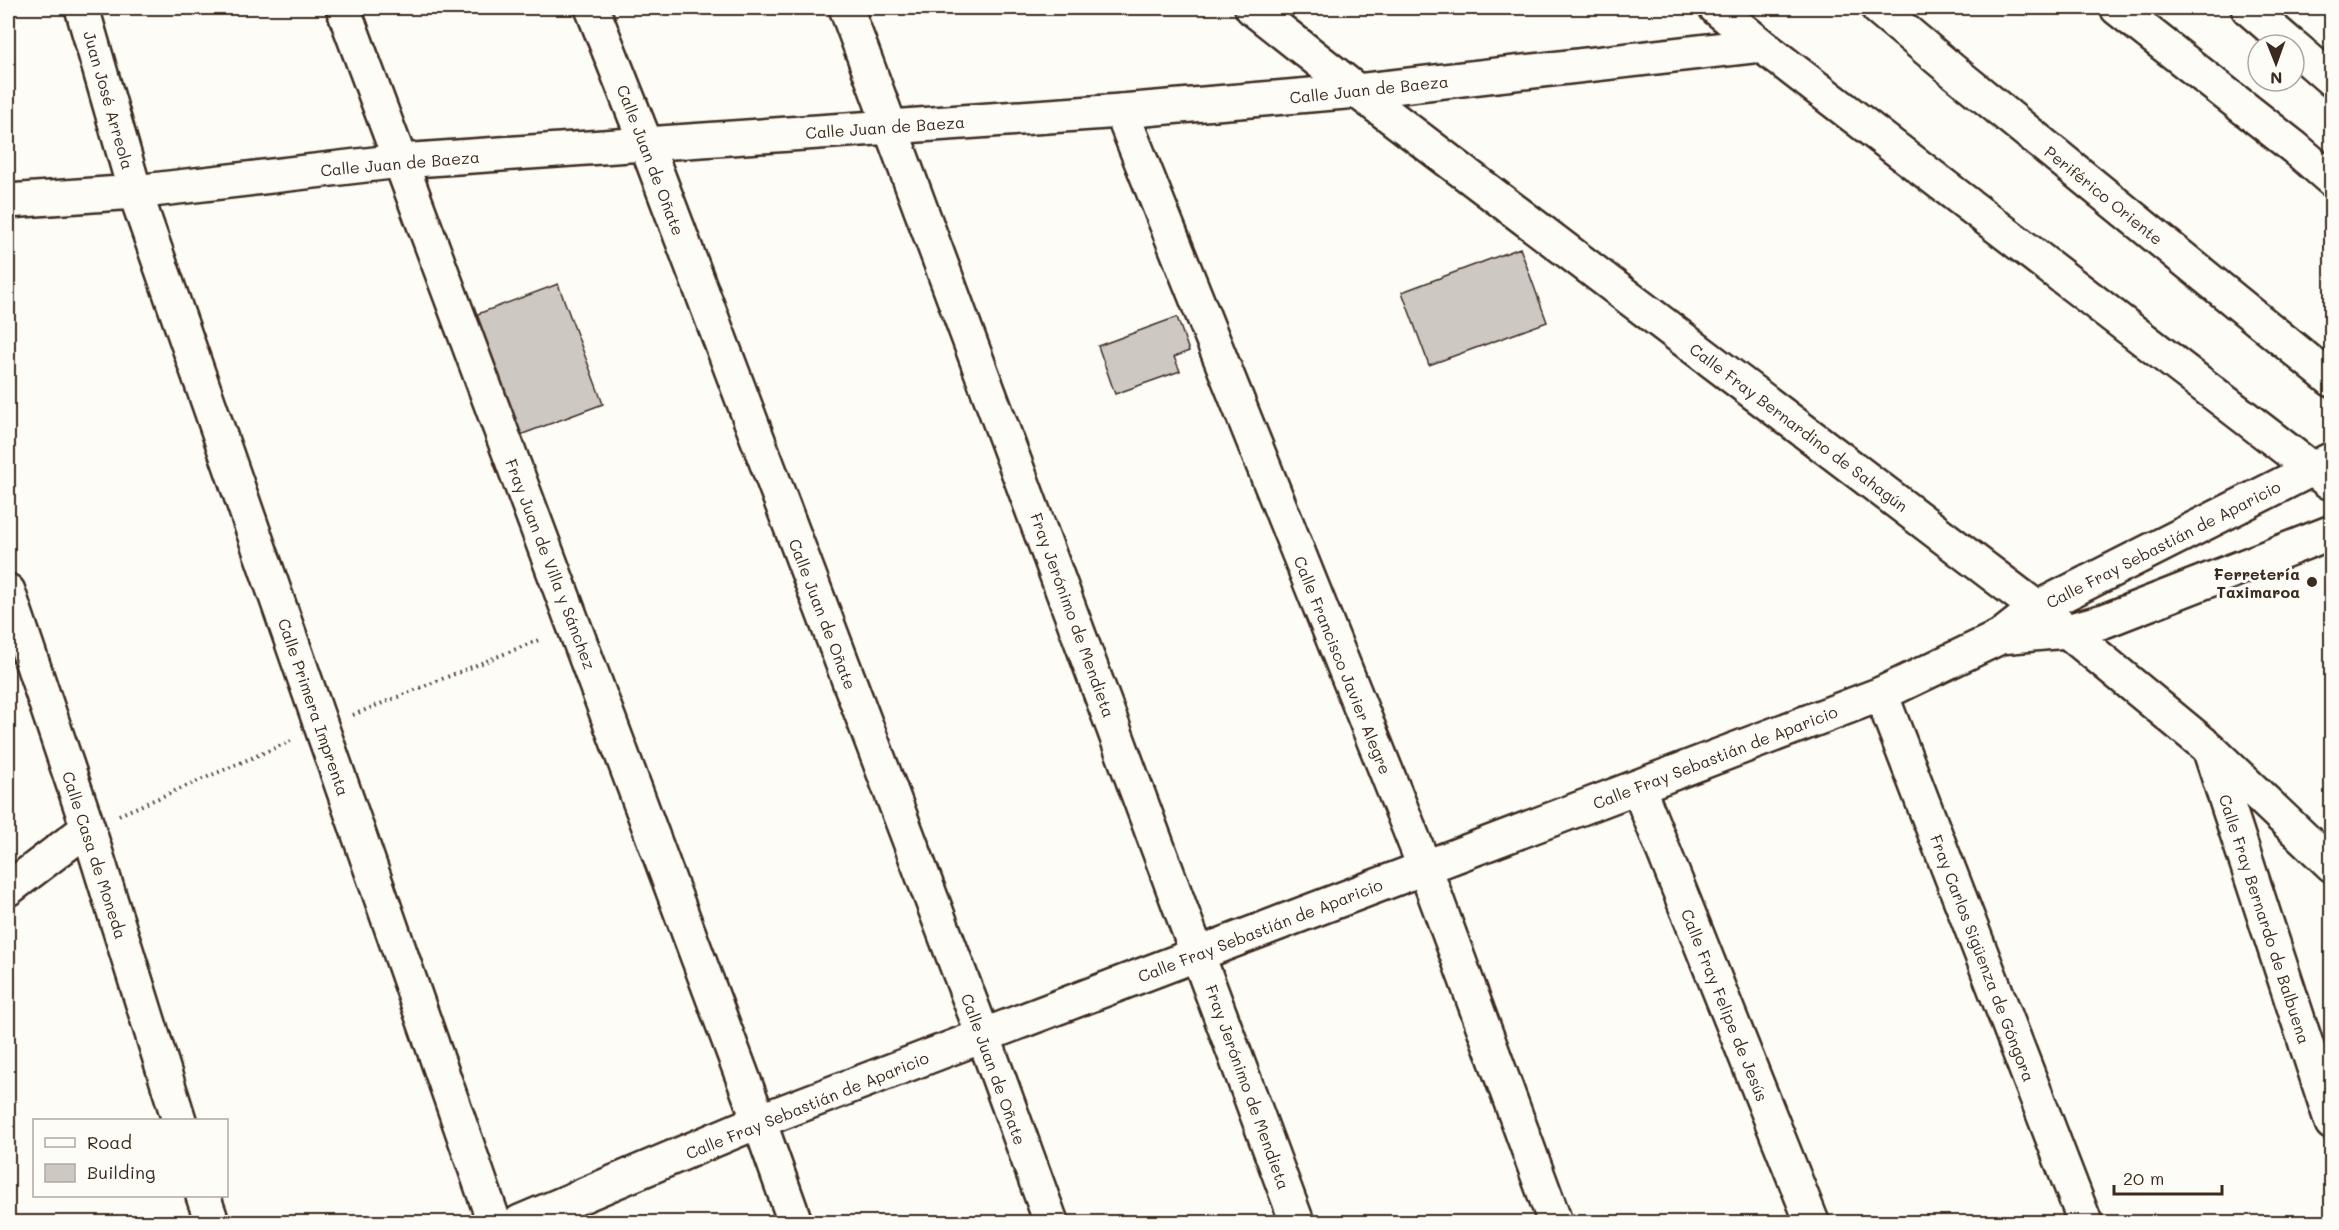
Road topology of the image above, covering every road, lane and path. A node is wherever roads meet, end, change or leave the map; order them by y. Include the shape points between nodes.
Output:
1 (82, 8) edge
2 (343, 8) edge
3 (592, 8) edge
4 (846, 8) edge
5 (1252, 8) edge
6 (1716, 8) edge
7 (1878, 8) edge
8 (2116, 8) edge
9 (2255, 8) edge
10 (2280, 33) edge
11 (1761, 45) junction
12 (2306, 58) edge
13 (2331, 80) edge
14 (1357, 91) junction
15 (1121, 111) junction
16 (891, 126) junction
17 (646, 144) junction
18 (400, 161) junction
19 (2331, 180) edge
20 (135, 192) junction
21 (8, 201) edge
22 (2331, 380) edge
23 (2326, 471) edge
24 (2331, 532) edge
25 (8, 591) edge
26 (2037, 608) junction
27 (574, 625) junction
28 (2067, 631) junction
29 (2000, 637) junction
30 (1881, 694) junction
31 (322, 728) junction
32 (2210, 749) junction
33 (1638, 787) junction
34 (88, 828) junction
35 (2331, 865) edge
36 (1425, 868) junction
37 (8, 890) edge
38 (1198, 953) junction
39 (982, 1035) junction
40 (180, 1119) edge
41 (759, 1121) junction
42 (2331, 1124) edge
43 (203, 1197) edge
44 (212, 1222) edge
45 (494, 1222) edge
46 (520, 1222) edge
47 (795, 1222) edge
48 (1051, 1222) edge
49 (1297, 1222) edge
50 (1555, 1222) edge
51 (1812, 1222) edge
52 (2085, 1222) edge

1 - 20 main road, Juan José Arreola
2 - 18 main road, Fray Juan de Villa y Sánchez
3 - 17 main road, Calle Juan de Oñate
4 - 16 main road, Fray Jerónimo de Mendieta
5 - 14 main road, Calle Fray Bernardino de Sahagún
6 - 11 main road
7 - 22 main road, Periférico Oriente
8 - 19 main road
9 - 10 main road
11 - 14 main road, Calle Juan de Baeza
11 - 23 main road
12 - 13 main road
14 - 15 main road, Calle Juan de Baeza
14 - 26 main road, Calle Fray Bernardino de Sahagún
15 - 16 main road, Calle Juan de Baeza
15 - 36 main road, Calle Francisco Javier Alegre
16 - 17 main road, Calle Juan de Baeza
16 - 38 main road, Fray Jerónimo de Mendieta
17 - 18 main road, Calle Juan de Baeza
17 - 39 main road, Calle Juan de Oñate
18 - 20 main road, Calle Juan de Baeza
18 - 27 main road, Fray Juan de Villa y Sánchez
20 - 21 main road, Calle Juan de Baeza
20 - 31 main road, Calle Primera Imprenta
23 - 26 main road, Calle Fray Sebastián de Aparicio
24 - 28 main road, Calle Fray Sebastián de Aparicio via 2104,621
25 - 34 main road, Calle Casa de Moneda
26 - 28 main road, Calle Fray Bernardino de Sahagún
26 - 29 main road, Calle Fray Sebastián de Aparicio
27 - 31 path
27 - 41 main road, Fray Juan de Villa y Sánchez
28 - 29 main road, Calle Fray Sebastián de Aparicio
28 - 32 main road, Calle Fray Bernardino de Sahagún
29 - 30 main road, Calle Fray Sebastián de Aparicio
30 - 33 main road, Calle Fray Sebastián de Aparicio
30 - 52 main road, Fray Carlos Sigüenza de Góngora
31 - 34 path
31 - 45 main road, Calle Primera Imprenta
32 - 35 main road, Calle Fray Bernardino de Sahagún
32 - 42 main road, Calle Fray Bernardo de Balbuena
33 - 36 main road, Calle Fray Sebastián de Aparicio
33 - 51 main road, Calle Fray Felipe de Jesús
34 - 37 main road
34 - 40 main road, Calle Casa de Moneda
36 - 38 main road, Calle Fray Sebastián de Aparicio
36 - 50 main road, Calle Francisco Javier Alegre
38 - 39 main road, Calle Fray Sebastián de Aparicio
38 - 49 main road, Fray Jerónimo de Mendieta
39 - 41 main road, Calle Fray Sebastián de Aparicio
39 - 48 main road, Calle Juan de Oñate
41 - 46 main road, Calle Fray Sebastián de Aparicio
41 - 47 main road, Fray Juan de Villa y Sánchez
43 - 44 main road

